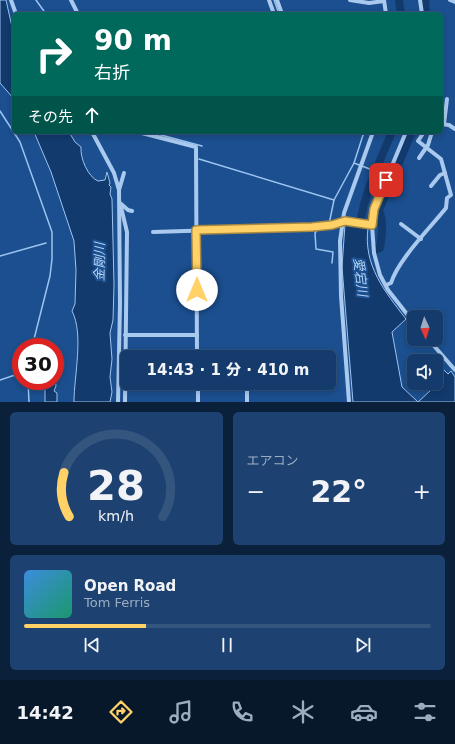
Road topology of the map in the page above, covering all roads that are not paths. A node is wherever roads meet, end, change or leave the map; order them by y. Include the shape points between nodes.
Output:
1 (11, 0) edge
2 (72, 0) edge
3 (269, 0) edge
4 (277, 0) edge
5 (350, 0) edge
6 (420, 0) edge
7 (450, 0) edge
8 (384, 1) edge
9 (455, 2) edge
10 (15, 12) edge
11 (77, 12) edge
12 (273, 12) edge
13 (281, 12) edge
14 (386, 12) edge
15 (422, 12) edge
16 (447, 99) dead end
17 (443, 119) edge
18 (443, 124) edge
19 (455, 129) edge
20 (93, 134) edge
21 (146, 134) edge
22 (372, 134) edge
23 (405, 134) edge
24 (423, 134) edge
25 (431, 134) edge
26 (426, 148) junction
27 (419, 158) dead end
28 (124, 173) dead end
29 (446, 173) junction
30 (431, 186) dead end
31 (119, 190) junction
32 (453, 196) edge
33 (120, 203) junction
34 (132, 211) dead end
35 (343, 222) junction
36 (401, 224) dead end
37 (372, 225) junction
38 (196, 230) junction
39 (153, 232) dead end
40 (421, 239) junction
41 (386, 285) junction
42 (407, 314) edge
43 (197, 335) junction
44 (125, 336) junction
45 (434, 346) edge
46 (197, 350) edge
47 (455, 370) edge
48 (198, 390) edge
49 (247, 390) edge
50 (118, 402) edge
51 (125, 402) edge
52 (198, 402) edge
53 (247, 402) edge
54 (349, 402) edge

1 - 10 street
2 - 11 street
3 - 12 street
4 - 13 street
5 - 8 street via 369,3
6 - 15 street
7 - 9 street
8 - 14 street
16 - 17 street
18 - 19 street
20 - 31 street via 114,172
21 - 38 street via 196,147
22 - 35 street
23 - 37 street via 374,209
24 - 26 street via 418,141
25 - 26 street
26 - 27 street
26 - 29 street via 441,159
28 - 31 street
29 - 30 street via 440,175
29 - 32 street
31 - 33 street
32 - 40 street via 447,198 446,208
33 - 34 street
33 - 44 street via 127,232
33 - 50 street
35 - 37 street
35 - 38 street via 325,226
35 - 54 street via 340,266
36 - 40 street
37 - 41 street via 376,267
38 - 39 street
38 - 43 street
40 - 41 street via 392,277 391,283
41 - 42 street
43 - 44 street
43 - 46 street
44 - 51 street
45 - 47 street
48 - 52 street
49 - 53 street

